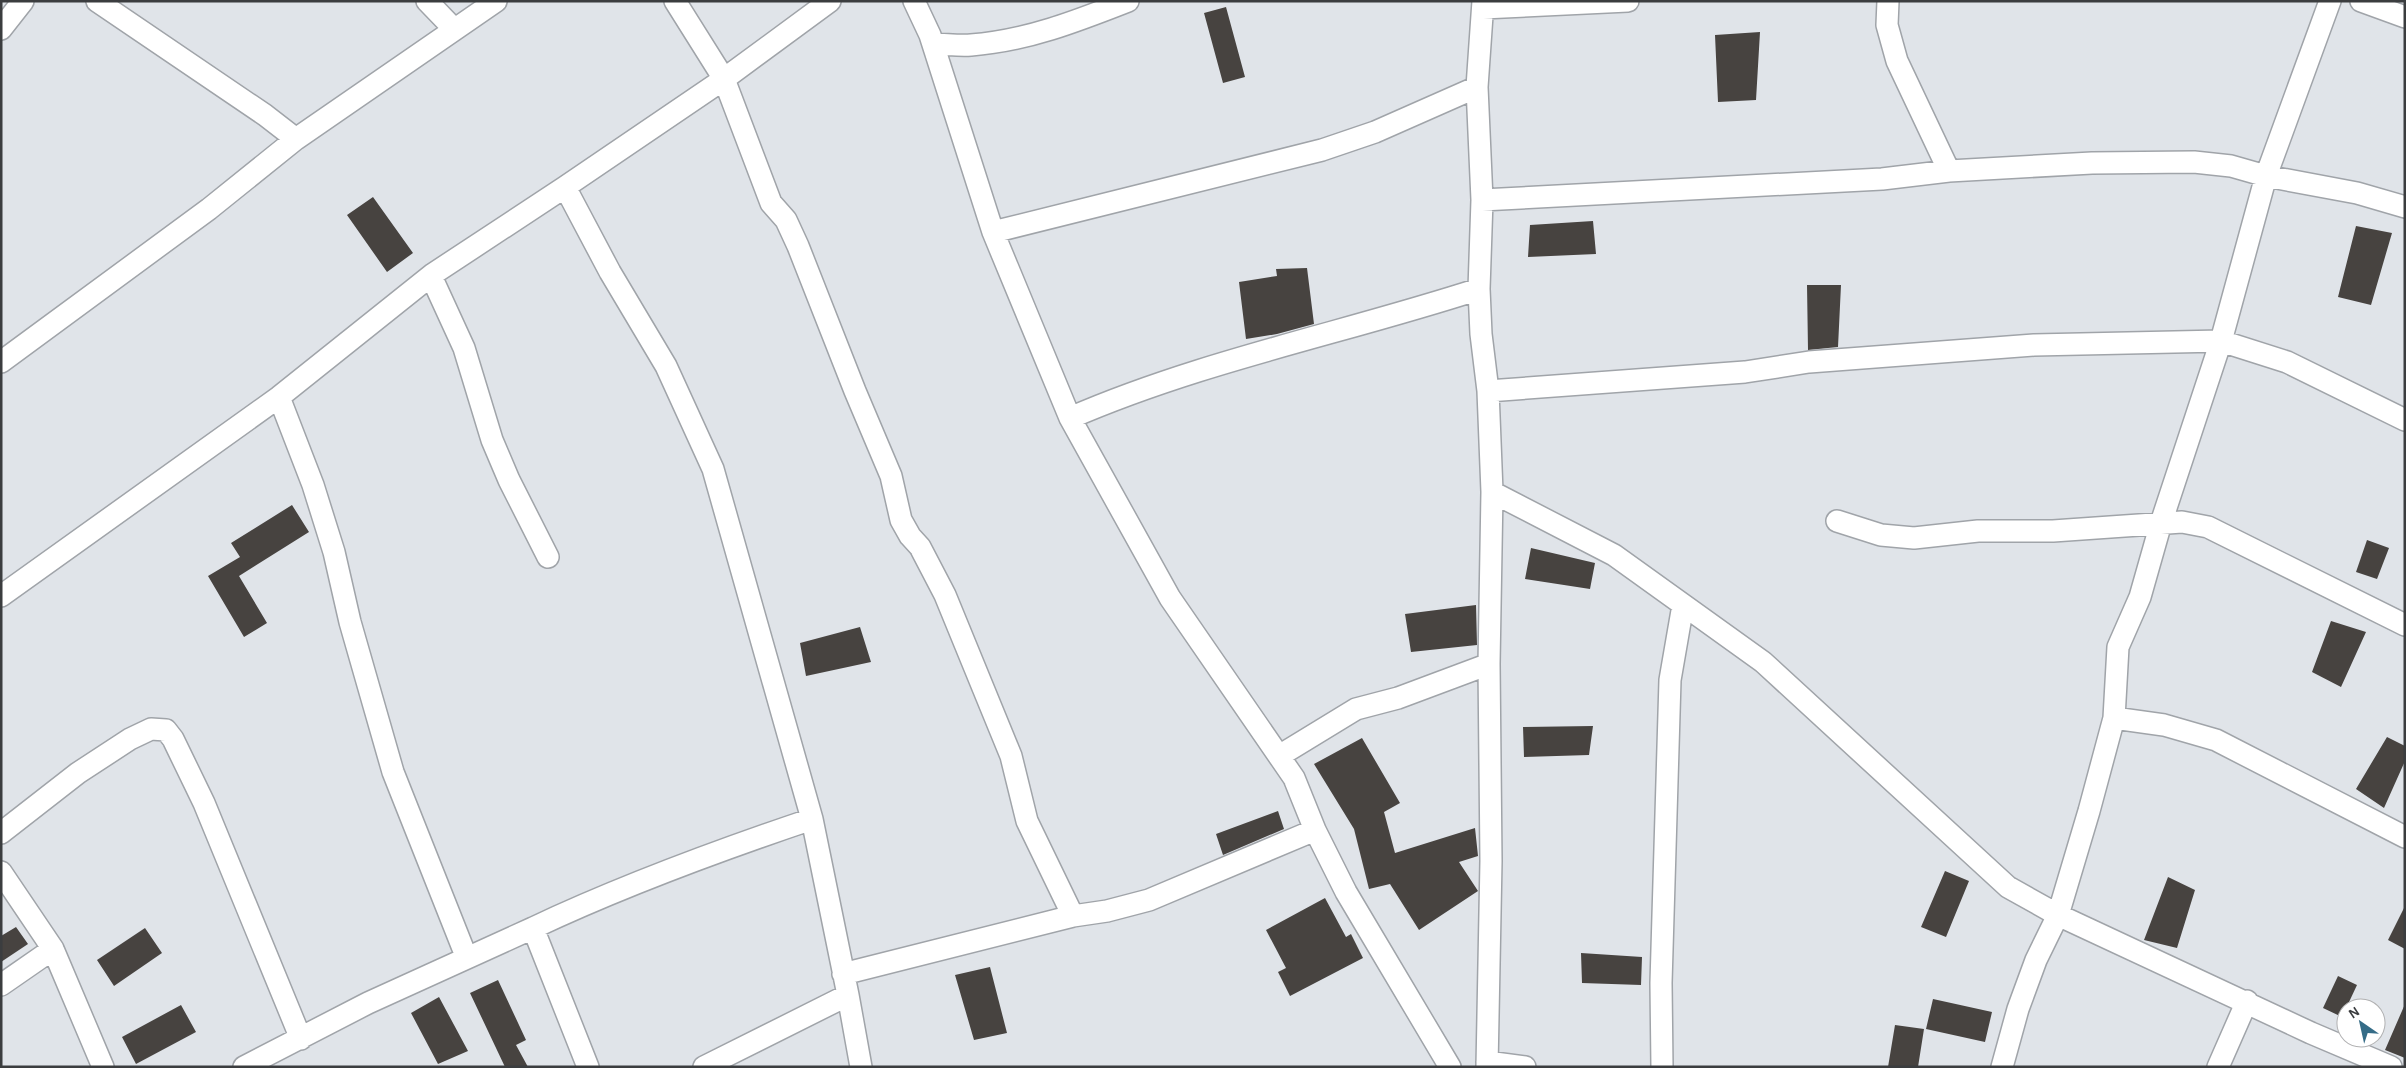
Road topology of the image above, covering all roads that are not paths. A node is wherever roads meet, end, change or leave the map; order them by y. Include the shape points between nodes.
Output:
1 (23, 1) edge
2 (97, 1) edge
3 (427, 1) edge
4 (496, 1) edge
5 (675, 1) edge
6 (830, 1) edge
7 (914, 1) edge
8 (1128, 1) edge
9 (1628, 1) edge
10 (1888, 1) edge
11 (2330, 1) edge
12 (2362, 1) edge
13 (1483, 5) edge
14 (2405, 17) edge
15 (1, 29) edge
16 (454, 29) junction
17 (932, 44) junction
18 (724, 79) junction
19 (1477, 87) junction
20 (296, 139) junction
21 (1949, 171) junction
22 (2266, 176) junction
23 (565, 188) junction
24 (1482, 200) junction
25 (2405, 207) edge
26 (993, 232) junction
27 (431, 276) junction
28 (1480, 290) junction
29 (2221, 341) junction
30 (1, 362) edge
31 (1488, 391) junction
32 (279, 397) junction
33 (1070, 418) junction
34 (2405, 420) edge
35 (1492, 492) junction
36 (1837, 521) dead end
37 (2161, 524) junction
38 (548, 557) dead end
39 (1, 596) edge
40 (1683, 605) junction
41 (2405, 625) edge
42 (1489, 664) junction
43 (2114, 718) junction
44 (1279, 756) junction
45 (812, 819) junction
46 (1315, 830) junction
47 (1, 833) edge
48 (2405, 837) edge
49 (1, 872) edge
50 (2058, 915) junction
51 (1073, 916) junction
52 (533, 928) junction
53 (53, 949) junction
54 (466, 956) junction
55 (843, 974) junction
56 (1, 985) edge
57 (848, 995) junction
58 (2247, 1001) junction
59 (301, 1039) junction
60 (1487, 1065) edge
61 (706, 1066) edge
62 (103, 1067) edge
63 (244, 1067) edge
64 (588, 1067) edge
65 (861, 1067) edge
66 (1450, 1067) edge
67 (1525, 1067) edge
68 (1662, 1067) edge
69 (2002, 1067) edge
70 (2218, 1067) edge
71 (2391, 1067) edge

1 - 15 street
2 - 20 street
3 - 16 street
4 - 16 street
5 - 18 street
6 - 18 street
7 - 17 street
8 - 17 street via 1078,21 1024,37 970,45
9 - 13 street
10 - 21 street via 1887,25 1898,61
11 - 22 street
12 - 14 street
13 - 19 street
16 - 20 street
17 - 26 street
18 - 23 street
18 - 51 street via 771,203 786,220 798,246 891,476 901,520 920,547 945,594 1011,756 1027,821
19 - 24 street
19 - 26 street via 1376,132 1322,150
20 - 30 street via 209,209
21 - 22 street via 2092,163 2194,162 2231,166
21 - 24 street via 1882,179
22 - 25 street via 2357,193
22 - 29 street
23 - 27 street
23 - 45 street via 666,366 713,469
24 - 28 street
26 - 33 street
27 - 32 street
27 - 38 street via 464,348 508,480
28 - 31 street
28 - 33 street via 1132,392
29 - 31 street via 2034,345 1809,362 1745,372
29 - 34 street via 2287,362
29 - 37 street
31 - 35 street
32 - 39 street
32 - 54 street via 313,485 334,552 350,622 393,772
33 - 44 street via 1170,598
35 - 40 street via 1614,555
35 - 42 street
36 - 37 street via 1881,535 1914,538 1978,531 2053,531
37 - 41 street via 2182,522 2208,527
37 - 43 street via 2140,597 2118,647
40 - 50 street via 1762,662 2008,887
40 - 68 street via 1670,680
42 - 44 street via 1398,698 1356,709
42 - 60 street via 1491,861
43 - 48 street via 2164,725 2216,740
43 - 50 street
44 - 46 street via 1294,778
45 - 52 street via 700,857 597,898
45 - 55 street
46 - 51 street via 1149,900
46 - 66 street via 1346,892
47 - 59 street via 78,773 130,739 151,729 166,730 204,803
49 - 53 street
50 - 58 street
50 - 69 street via 2036,960
51 - 55 street
52 - 54 street
52 - 64 street
53 - 56 street
53 - 62 street
54 - 59 street
55 - 57 street
57 - 61 street
57 - 65 street
58 - 70 street
58 - 71 street
59 - 63 street
60 - 67 street

